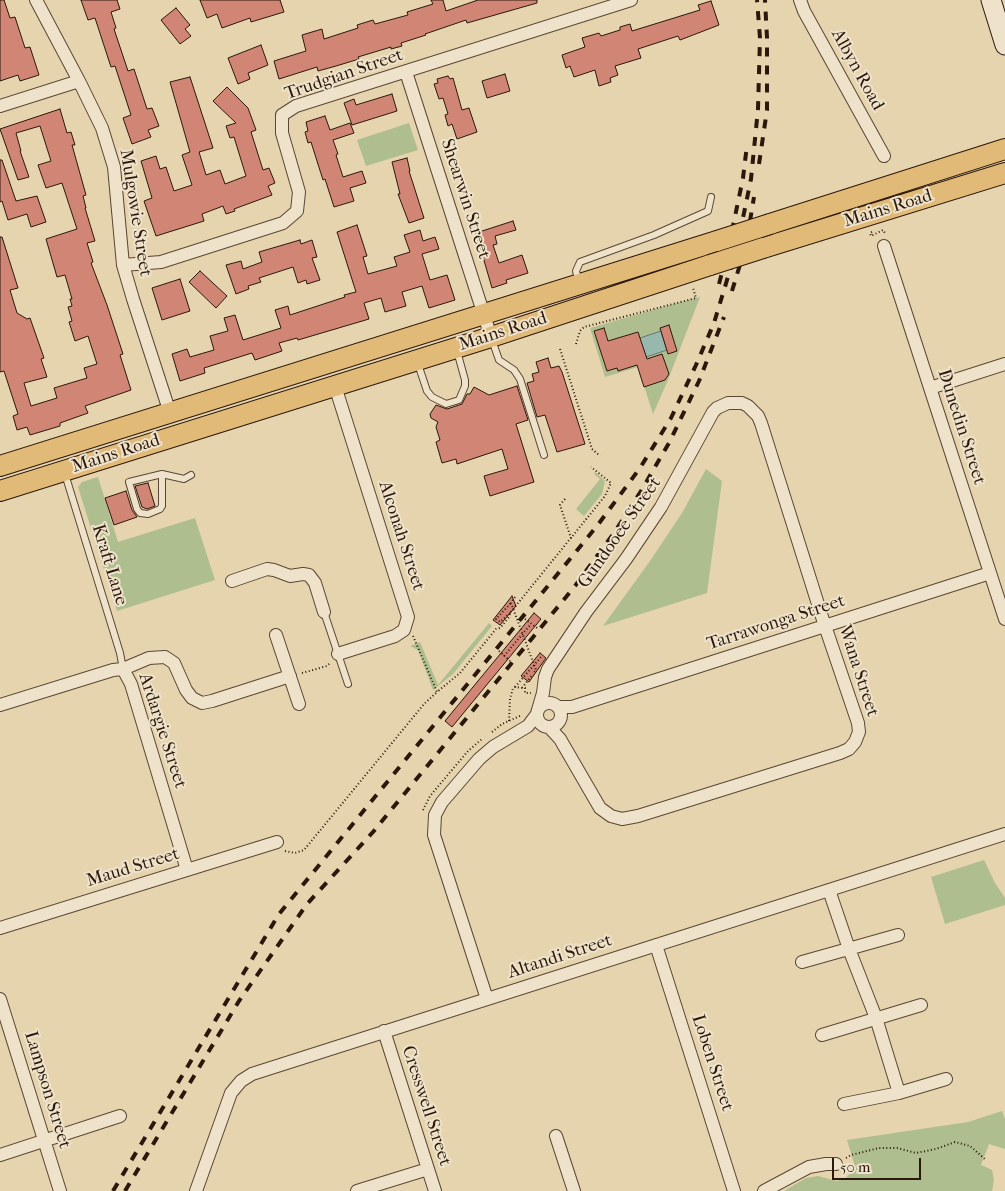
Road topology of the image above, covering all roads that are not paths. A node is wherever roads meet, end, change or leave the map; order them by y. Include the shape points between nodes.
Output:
1 (36, 0) edge
2 (631, 0) edge
3 (800, 0) edge
4 (990, 0) edge
5 (1005, 45) edge
6 (406, 72) junction
7 (80, 81) junction
8 (0, 106) edge
9 (1005, 149) edge
10 (884, 156) dead end
11 (1005, 173) edge
12 (711, 197) dead end
13 (884, 246) dead end
14 (124, 265) junction
15 (579, 284) junction
16 (483, 314) junction
17 (491, 337) junction
18 (456, 348) junction
19 (417, 360) junction
20 (1005, 364) edge
21 (335, 386) junction
22 (930, 388) junction
23 (735, 402) joint
24 (170, 413) junction
25 (544, 455) dead end
26 (1, 461) edge
27 (64, 471) junction
28 (162, 474) junction
29 (192, 475) dead end
30 (0, 491) edge
31 (990, 573) junction
32 (232, 581) dead end
33 (324, 612) joint
34 (1005, 619) edge
35 (826, 626) junction
36 (276, 635) dead end
37 (338, 654) junction
38 (123, 669) junction
39 (290, 676) junction
40 (348, 684) dead end
41 (299, 704) dead end
42 (0, 705) edge
43 (538, 712) junction
44 (552, 714) junction
45 (528, 726) junction
46 (1005, 834) edge
47 (277, 842) road end
48 (187, 870) junction
49 (829, 890) junction
50 (0, 928) edge
51 (898, 935) dead end
52 (656, 945) junction
53 (849, 949) junction
54 (802, 962) dead end
55 (0, 999) edge
56 (488, 999) junction
57 (921, 1005) dead end
58 (876, 1018) junction
59 (384, 1032) junction
60 (822, 1035) dead end
61 (946, 1079) dead end
62 (898, 1093) junction
63 (844, 1104) dead end
64 (120, 1116) dead end
65 (556, 1136) dead end
66 (44, 1140) junction
67 (0, 1155) edge
68 (836, 1164) road end
69 (428, 1169) junction
70 (60, 1191) edge
71 (196, 1191) edge
72 (357, 1191) edge
73 (435, 1191) edge
74 (574, 1191) edge
75 (734, 1191) edge
76 (764, 1191) edge

1 - 7 street, Mulgowie Street
2 - 6 street, Trudgian Street
3 - 10 street, Albyn Road
4 - 5 street
6 - 14 street, Trudgian Street via 296,106 282,115 282,133 299,192 297,211 284,224 161,262
6 - 16 street, Shearwin Street
7 - 8 street
7 - 14 street, Mulgowie Street via 102,128 114,168
9 - 15 main road, Mains Road, bridge
11 - 17 main road, Mains Road, bridge
12 - 15 lane via 708,212 580,262 576,271
13 - 22 street, Dunedin Street
14 - 24 street, Mulgowie Street
15 - 16 main road, Mains Road
16 - 17 street, Shearwin Street
16 - 24 main road, Mains Road
17 - 18 main road, Mains Road
17 - 25 lane via 500,360 520,379
18 - 19 main road, Mains Road
18 - 19 lane via 465,380 459,400 446,404 432,397
19 - 21 main road, Mains Road
20 - 22 street
21 - 27 main road, Mains Road
21 - 37 street, Alconah Street via 407,612 406,626 395,636
22 - 31 street, Dunedin Street
23 - 35 street, Wana Street via 748,406 758,416
23 - 44 street, Gundooee Street via 722,405 709,417 661,508 548,669 543,684
24 - 26 main road, Mains Road
27 - 30 main road, Mains Road
27 - 38 lane, Kraft Lane
28 - 28 lane via 162,506 148,514 140,513 129,482
28 - 29 lane via 184,479
31 - 34 street, Dunedin Street
31 - 35 street, Tarrawonga Street
32 - 33 street via 267,570 290,576 304,574 314,583
33 - 37 lane
35 - 44 street, Tarrawonga Street
35 - 44 street, Wana Street via 859,728 855,742 845,751 622,820 600,808 560,739
36 - 39 street
37 - 40 lane
38 - 39 street via 149,658 165,657 174,663 192,698 202,703
38 - 42 street, Ardargie Street
38 - 48 street, Ardargie Street via 131,684
39 - 41 street
43 - 44 street, Gundooee Street
43 - 44 street via 540,723
43 - 45 street, Gundooee Street
44 - 45 street
45 - 56 street, Gundooee Street via 479,759 442,802 435,815 434,835
46 - 49 street, Altandi Street
47 - 48 street, Maud Street
48 - 50 street, Maud Street
49 - 52 street, Altandi Street
49 - 53 street
51 - 53 street
52 - 56 street, Altandi Street
52 - 75 street, Loben Street
53 - 54 street
53 - 58 street
55 - 66 street, Lampson Street
56 - 59 street, Altandi Street
57 - 58 street
58 - 60 street
58 - 62 street
59 - 69 street, Cresswell Street
59 - 71 street, Altandi Street via 252,1074 241,1081 231,1093
61 - 62 street
62 - 63 street
64 - 66 street
65 - 74 street
66 - 67 street
66 - 70 street, Lampson Street
68 - 76 street via 809,1167
69 - 72 street
69 - 73 street, Cresswell Street

